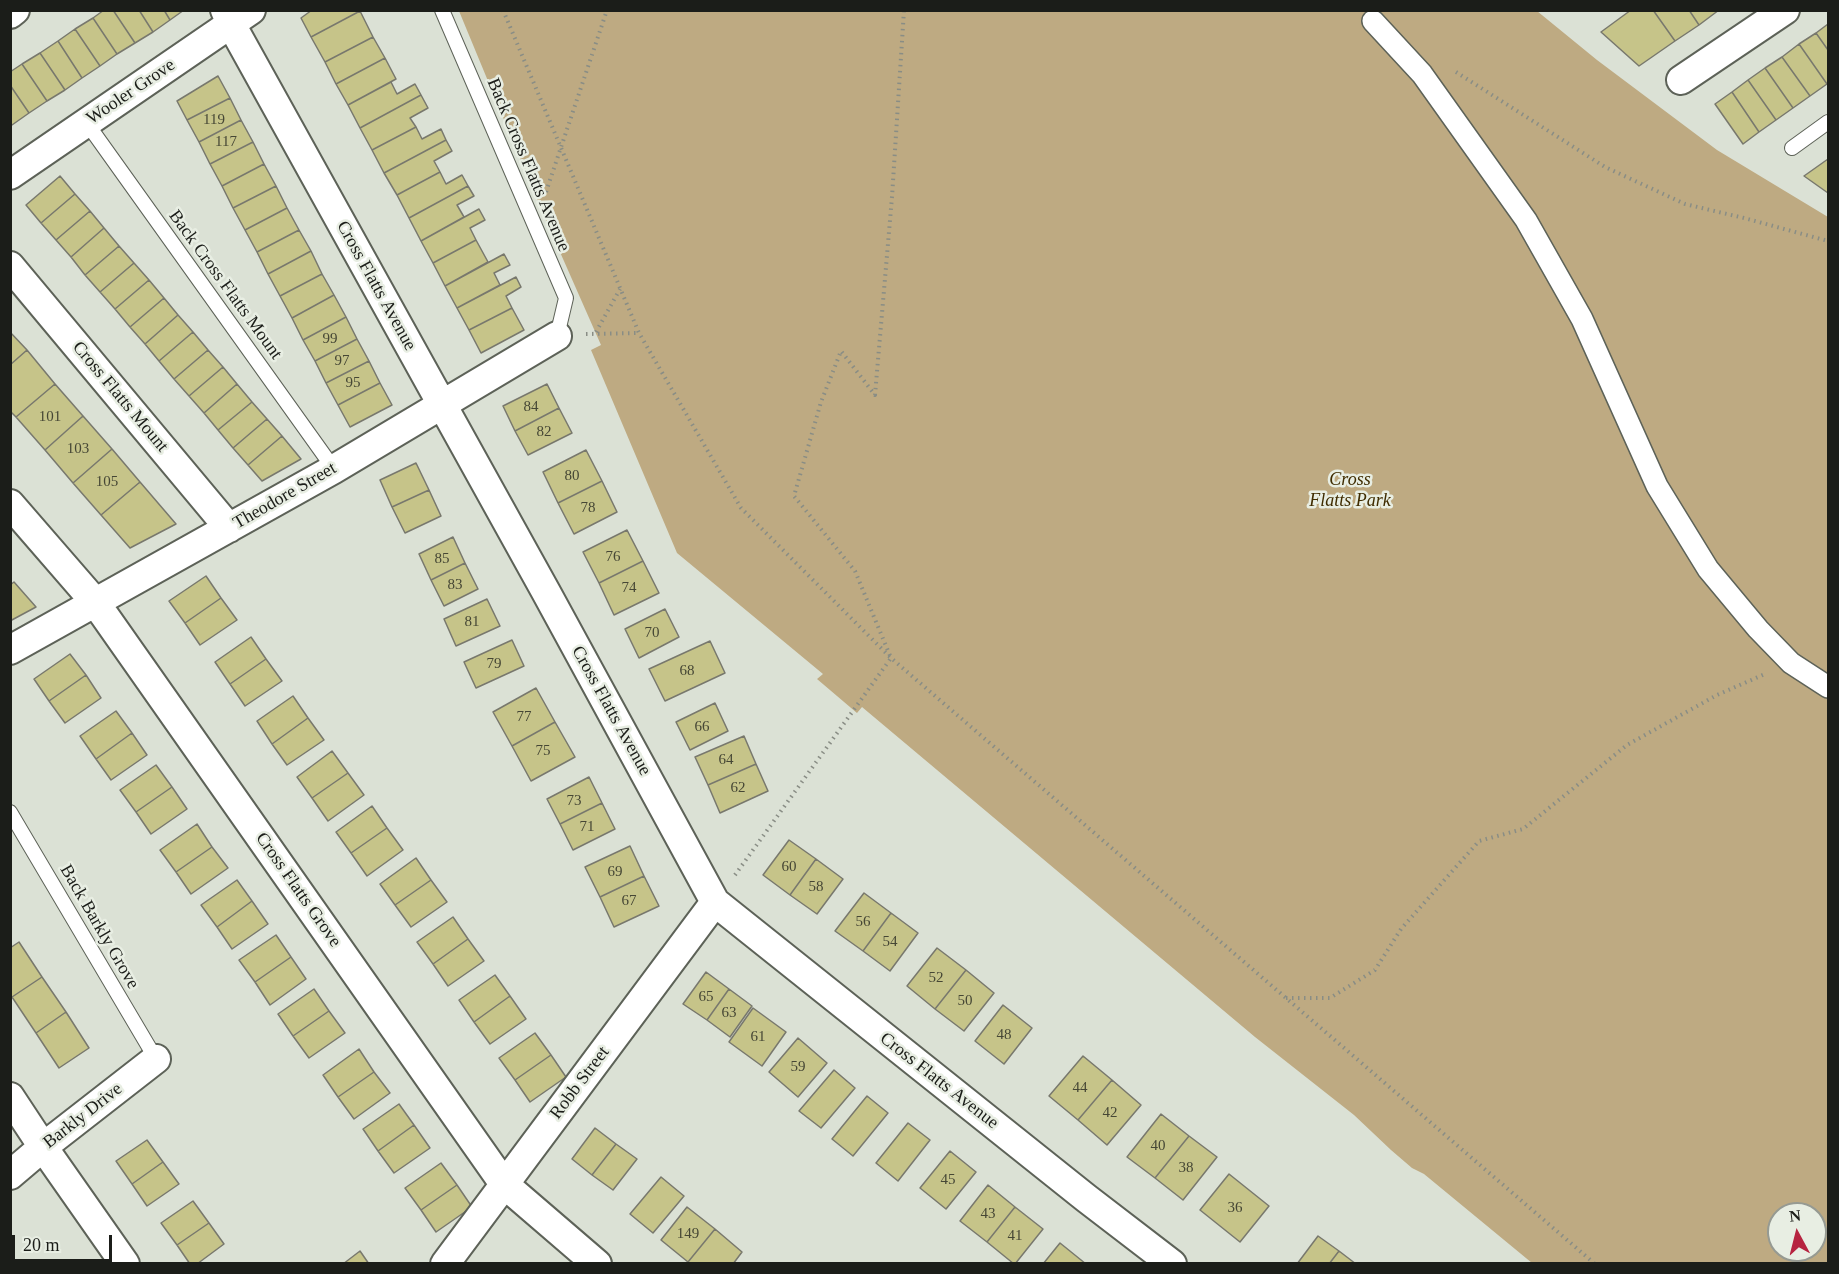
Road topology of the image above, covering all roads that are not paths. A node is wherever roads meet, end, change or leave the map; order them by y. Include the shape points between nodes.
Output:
1 (15, 10) edge
2 (442, 10) edge
3 (1785, 10) edge
4 (10, 14) edge
5 (236, 15) edge
6 (1373, 21) dead end
7 (1681, 80) dead end
8 (86, 122) junction
9 (1828, 123) edge
10 (1791, 148) dead end
11 (10, 175) edge
12 (10, 266) edge
13 (557, 336) joint
14 (442, 405) junction
15 (334, 469) junction
16 (10, 504) edge
17 (229, 528) junction
18 (95, 602) junction
19 (10, 650) edge
20 (1828, 687) edge
21 (10, 812) edge
22 (715, 902) junction
23 (156, 1059) joint
24 (10, 1097) edge
25 (42, 1147) junction
26 (10, 1175) edge
27 (504, 1184) junction
28 (125, 1263) edge
29 (445, 1263) edge
30 (597, 1263) edge
31 (1172, 1263) edge

1 - 4 street
2 - 13 lane, Back Cross Flatts Avenue via 566,298
3 - 7 street
5 - 8 street, Wooler Grove
5 - 14 street, Cross Flatts Avenue
6 - 20 street via 1422,74 1526,220 1582,319 1657,486 1708,569 1791,663
8 - 11 street, Wooler Grove
8 - 15 lane, Back Cross Flatts Mount
9 - 10 lane
12 - 17 street, Cross Flatts Mount
13 - 14 street, Theodore Street
14 - 15 street, Theodore Street
14 - 22 street, Cross Flatts Avenue
15 - 17 street, Theodore Street
16 - 18 street, Cross Flatts Grove
17 - 18 street, Theodore Street
18 - 19 street, Theodore Street
18 - 27 street, Cross Flatts Grove
21 - 23 lane, Back Barkly Grove
22 - 27 street, Robb Street
22 - 31 street, Cross Flatts Avenue
23 - 25 street, Barkly Drive
24 - 25 street
25 - 26 street, Barkly Drive
25 - 28 street
27 - 29 street, Robb Street
27 - 30 street, Cross Flatts Grove

